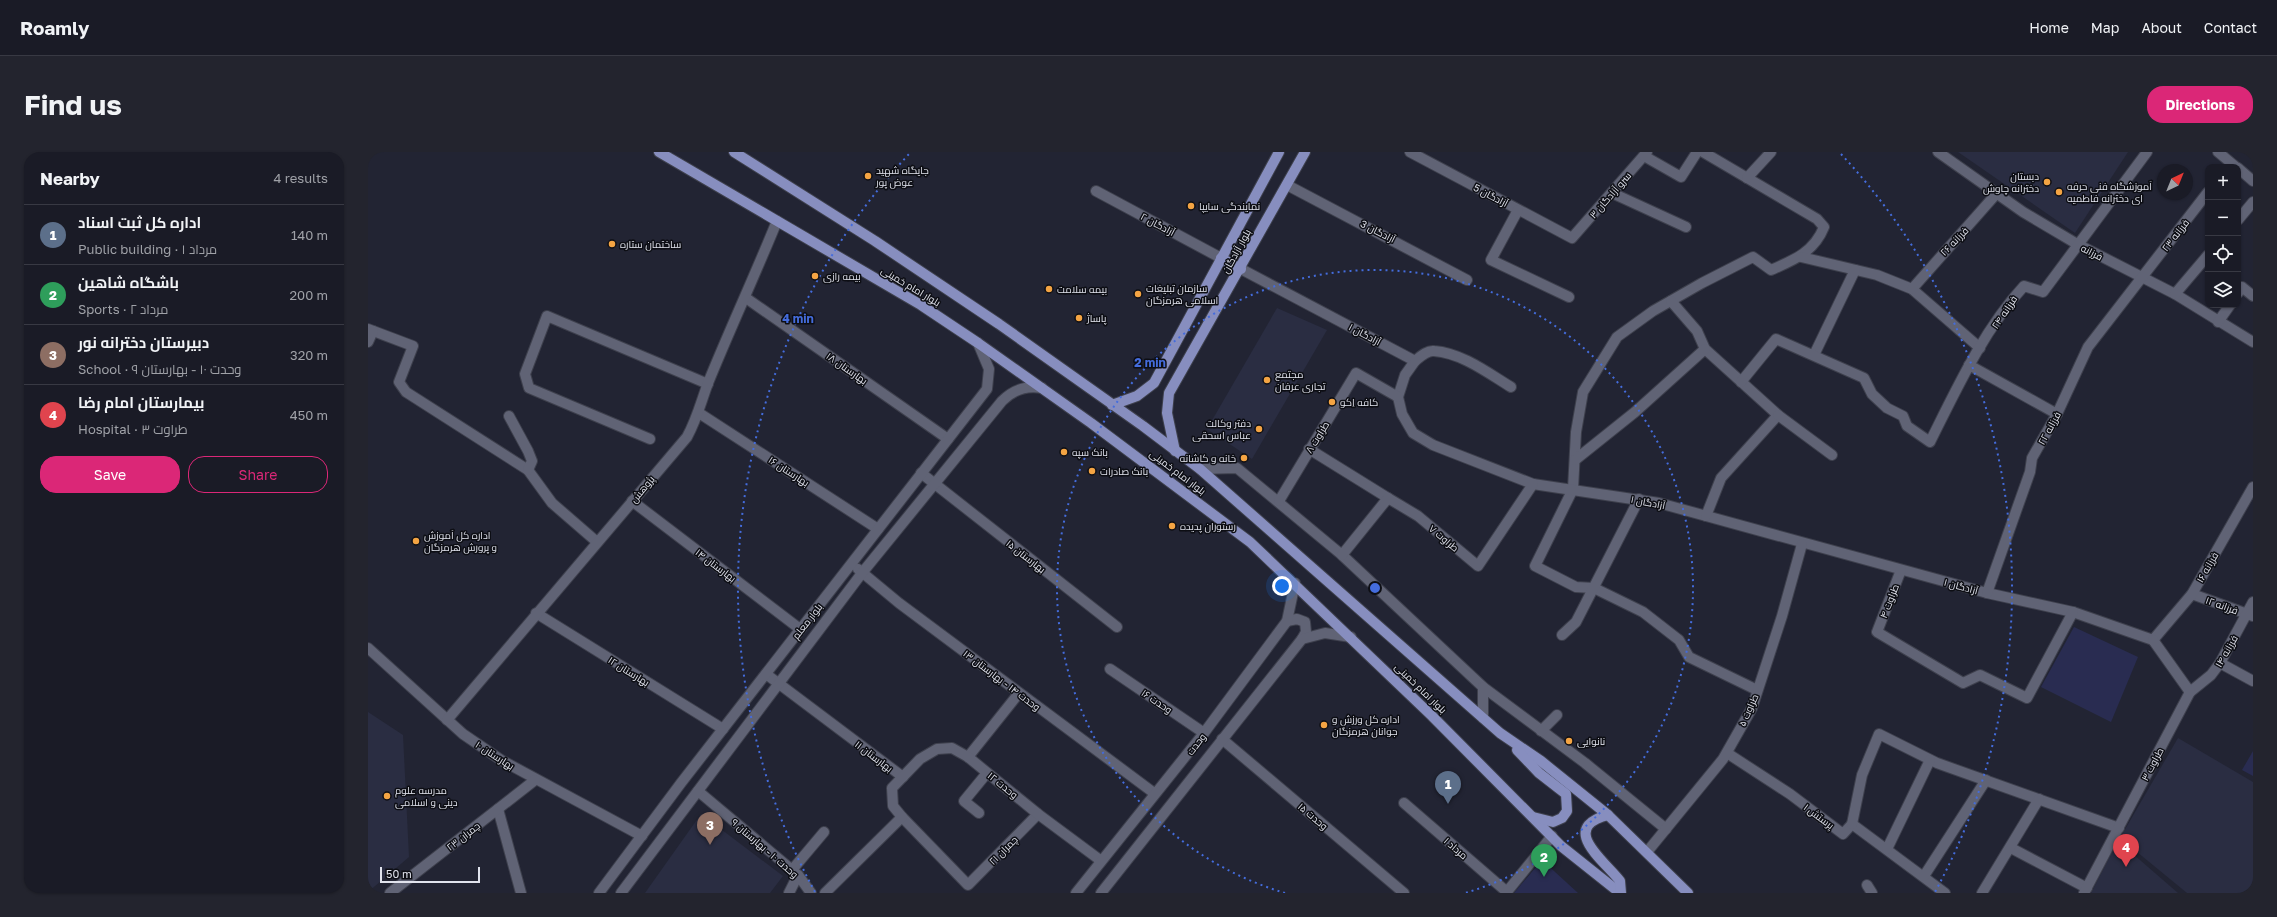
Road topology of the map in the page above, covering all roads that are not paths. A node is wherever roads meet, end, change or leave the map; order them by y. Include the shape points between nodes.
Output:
1 (659, 152) edge
2 (734, 152) edge
3 (1279, 152) edge
4 (1305, 152) edge
5 (1410, 152) edge
6 (1697, 152) edge
7 (1703, 152) edge
8 (1771, 152) edge
9 (1938, 152) edge
10 (2147, 152) edge
11 (2218, 152) edge
12 (1645, 154) edge
13 (2231, 164) edge
14 (2241, 172) edge
15 (1747, 178) junction
16 (2253, 181) edge
17 (1287, 185) junction
18 (1096, 191) dead end
19 (1612, 193) junction
20 (1997, 193) junction
21 (2205, 196) edge
22 (2253, 202) edge
23 (1518, 210) junction
24 (2241, 216) edge
25 (777, 221) junction
26 (1686, 227) dead end
27 (1572, 238) joint
28 (2077, 244) junction
29 (1801, 257) junction
30 (1221, 258) junction
31 (2205, 259) edge
32 (1241, 269) junction
33 (1855, 270) junction
34 (2142, 277) junction
35 (1468, 280) dead end
36 (2241, 288) edge
37 (1912, 289) junction
38 (2175, 294) junction
39 (2253, 296) edge
40 (1569, 297) dead end
41 (746, 298) junction
42 (1671, 301) junction
43 (2228, 308) edge
44 (2218, 322) junction
45 (370, 330) edge
46 (368, 342) edge
47 (2253, 342) edge
48 (978, 343) junction
49 (1980, 348) junction
50 (1704, 350) junction
51 (1814, 355) junction
52 (1415, 361) junction
53 (1969, 365) junction
54 (1742, 382) junction
55 (708, 384) junction
56 (1511, 387) dead end
57 (1042, 388) junction
58 (1398, 397) junction
59 (1112, 405) junction
60 (699, 413) junction
61 (2057, 414) junction
62 (1778, 415) junction
63 (509, 416) dead end
64 (650, 439) dead end
65 (948, 439) junction
66 (1309, 449) junction
67 (1175, 451) junction
68 (1832, 455) dead end
69 (1575, 460) junction
70 (1200, 469) junction
71 (528, 470) junction
72 (921, 473) junction
73 (934, 484) junction
74 (1533, 484) junction
75 (2253, 487) edge
76 (1573, 488) junction
77 (1388, 498) junction
78 (1639, 500) junction
79 (1279, 501) junction
80 (632, 502) junction
81 (1706, 516) junction
82 (878, 528) junction
83 (597, 542) junction
84 (1802, 544) junction
85 (1342, 555) junction
86 (851, 564) junction
87 (1901, 570) junction
88 (862, 573) junction
89 (1295, 583) junction
90 (1594, 588) junction
91 (1987, 594) junction
92 (2192, 594) junction
93 (2253, 602) edge
94 (2073, 612) junction
95 (536, 613) junction
96 (2250, 615) edge
97 (1287, 621) junction
98 (1117, 627) dead end
99 (800, 629) junction
100 (1562, 635) dead end
101 (1351, 637) junction
102 (1302, 639) junction
103 (2153, 640) junction
104 (368, 648) edge
105 (2220, 663) junction
106 (1110, 669) dead end
107 (766, 674) junction
108 (2253, 681) edge
109 (779, 684) junction
110 (1483, 687) junction
111 (1757, 690) junction
112 (2190, 692) junction
113 (1019, 693) junction
114 (1558, 715) dead end
115 (1483, 718) junction
116 (447, 720) junction
117 (723, 729) junction
118 (1541, 731) junction
119 (1204, 733) junction
120 (1500, 733) junction
121 (1222, 739) junction
122 (1727, 753) junction
123 (968, 757) junction
124 (1930, 760) junction
125 (987, 772) junction
126 (903, 777) junction
127 (535, 780) junction
128 (1986, 780) junction
129 (698, 791) junction
130 (1154, 794) junction
131 (2039, 799) junction
132 (1404, 803) dead end
133 (498, 809) junction
134 (979, 813) dead end
135 (1038, 814) junction
136 (1608, 814) junction
137 (656, 816) junction
138 (1532, 816) junction
139 (902, 817) junction
140 (1852, 824) junction
141 (671, 827) junction
142 (2119, 828) junction
143 (1666, 830) junction
144 (824, 832) dead end
145 (642, 836) junction
146 (1552, 836) junction
147 (2010, 848) junction
148 (1887, 850) junction
149 (1647, 852) junction
150 (1100, 860) junction
151 (795, 873) junction
152 (1924, 876) junction
153 (968, 885) joint
154 (2086, 891) edge
155 (1507, 892) edge
156 (390, 893) edge
157 (521, 893) edge
158 (599, 893) edge
159 (621, 893) edge
160 (789, 893) edge
161 (811, 893) edge
162 (825, 893) edge
163 (1076, 893) edge
164 (1101, 893) edge
165 (1404, 893) edge
166 (1620, 893) edge
167 (1688, 893) edge
168 (1944, 893) edge
169 (1982, 893) edge

1 - 25 main road, بلوار امام خمینی
2 - 59 main road, بلوار امام خمینی via 875,241 999,324
3 - 30 main road, بلوار آزادگان
4 - 17 main road, بلوار آزادگان
5 - 23 street, آزادگان 5
6 - 12 street via 1681,177
7 - 15 street
8 - 15 street
9 - 20 street, فرزانه
10 - 28 street
11 - 13 street
12 - 19 street, سرو آزادگان ۳
14 - 16 street
15 - 29 street via 1817,219 1824,228 1814,246
17 - 32 main road, بلوار آزادگان
17 - 35 street, آزادگان 3
18 - 30 street, آزادگان ۲
19 - 26 street
19 - 27 street, سرو آزادگان ۳
20 - 28 street, فرزانه via 2023,212
20 - 37 street, فرزانه ۲۶
21 - 34 street, فرزانه ۲۳
22 - 24 street
23 - 27 street, آزادگان 5
23 - 40 street via 1491,260
25 - 41 street, پژوهش
25 - 48 main road, بلوار امام خمینی via 921,305
28 - 34 street, فرزانه
28 - 49 street, فرزانه ۲۴ via 2043,292 2024,286
29 - 33 street
29 - 42 street via 1771,270 1753,257
30 - 32 main road
30 - 59 main road, بلوار آزادگان via 1154,383 1137,396
31 - 38 street
32 - 52 street, آزادگان ۱
32 - 67 main road, بلوار آزادگان via 1169,394 1167,413
33 - 37 street via 1877,275
33 - 51 street
34 - 38 street, فرزانه
34 - 61 street, فرزانه ۲۲ via 2088,347
36 - 39 street via 2242,286
37 - 49 street
38 - 44 street, فرزانه
41 - 55 street, پژوهش
41 - 65 street, بهارستان ۱۸
42 - 50 street via 1697,331
42 - 69 street via 1617,337 1599,363 1583,392 1576,432
43 - 44 street
44 - 47 street, فرزانه
45 - 46 street
45 - 71 street via 414,346 399,382 406,392
48 - 57 main road, بلوار امام خمینی
48 - 65 street, بلوار معلم via 989,369 987,389
49 - 53 street, فرزانه ۲۴
50 - 54 street
50 - 69 street via 1635,412
51 - 53 street, فرزانه ۲۴ via 1864,378 1872,394 1882,404 1902,416 1907,426 1930,442
51 - 54 street via 1776,338
52 - 56 street via 1433,351 1466,360
52 - 58 street via 1405,375
53 - 61 street
54 - 62 street
55 - 60 street, پژوهش
55 - 64 street via 547,316 525,374 529,388
57 - 73 street, بلوار معلم via 1032,386 1010,394
57 - 89 main road, بلوار امام خمینی via 1250,542
58 - 66 street, طراوت ۸ via 1356,373
58 - 74 street, آزادگان ۱ via 1402,414 1413,433 1433,445
59 - 67 main road, بلوار امام خمینی
60 - 80 street, پژوهش via 686,437
60 - 82 street, بهارستان ۱۶
61 - 91 street, فرزانه ۲۲ via 2032,458 2030,472
62 - 68 street
62 - 81 street via 1721,478
63 - 71 street via 532,461
65 - 72 street, بلوار معلم
66 - 77 street
66 - 79 street, طراوت ۸
67 - 70 main road, بلوار امام خمینی
69 - 76 street
70 - 79 street via 1237,468
70 - 115 main road, بلوار امام خمینی
71 - 83 street via 552,503
72 - 73 street, بهارستان ۱۵
72 - 82 street, بلوار معلم
73 - 88 street, بلوار معلم
73 - 98 street, بهارستان ۱۵
74 - 76 street, آزادگان ۱
74 - 77 street, طراوت ۷ via 1478,566 1418,516
75 - 92 street, فرزانه ۱۶
76 - 78 street, آزادگان ۱
76 - 90 street via 1535,566 1576,587
77 - 85 street
78 - 81 street, آزادگان ۱
78 - 90 street
79 - 85 street
80 - 83 street, پژوهش
80 - 99 street, بهارستان ۱۴
81 - 84 street, آزادگان ۱
82 - 86 street, بلوار معلم
83 - 95 street, پژوهش
84 - 87 street, آزادگان ۱
84 - 111 street, طراوت ۵ via 1782,616
85 - 110 street
86 - 88 street, وحدت ۱۴ - بهارستان ۱۳
86 - 99 street, بلوار معلم
87 - 91 street, آزادگان ۱
87 - 94 street, طراوت ۴ via 1877,632 1963,684 1980,675 2028,698
88 - 109 street, بلوار معلم
88 - 113 street, وحدت ۱۴ - بهارستان ۱۳
89 - 97 street, وحدت
89 - 101 main road, بلوار امام خمینی
90 - 100 street via 1576,622
90 - 111 street via 1643,612 1679,640 1688,657
91 - 94 street, آزادگان ۱
92 - 96 street, فرزانه ۱۲
92 - 103 street, فرزانه ۱۶
93 - 96 street, فرزانه ۱۴
94 - 103 street, آزادگان ۱
95 - 116 street, پژوهش
95 - 117 street, بهارستان ۱۲
96 - 105 street, فرزانه ۱۴
97 - 102 street via 1297,619 1305,622 1306,632
97 - 119 street, وحدت
99 - 107 street, بلوار معلم
101 - 102 street via 1325,633
101 - 138 main road, بلوار امام خمینی
102 - 121 street, وحدت
103 - 112 street
104 - 116 street, بهارستان ۱۰
105 - 108 street
105 - 112 street, فرزانه ۱۴ via 2212,675
106 - 119 street, وحدت ۱۶
107 - 109 street, بهارستان ۱۱
107 - 117 street, بلوار معلم
109 - 126 street, بهارستان ۱۱
109 - 129 street, بلوار معلم
110 - 115 street
110 - 118 street
111 - 122 street, طراوت ۵ via 1752,708
112 - 142 street, طراوت ۳
113 - 123 street
113 - 130 street, وحدت ۱۴ - بهارستان ۱۳
114 - 118 street
115 - 120 main road, بلوار امام خمینی
116 - 127 street, بهارستان ۱۰ via 501,760
117 - 137 street, بلوار معلم
118 - 143 street via 1585,763
119 - 130 street, وحدت
120 - 136 main road, بلوار امام خمینی via 1541,761
120 - 138 main road via 1539,773 1566,794 1567,811 1562,818 1553,822
121 - 164 street, وحدت
121 - 165 street, وحدت ۱۵
122 - 140 street, پرستش ۱ via 1790,794 1843,834
122 - 143 street, طراوت ۵
123 - 125 street, وحدت ۱۲
123 - 126 street, وحدت ۱۲ via 952,748 937,749 920,759
124 - 128 street
124 - 140 street via 1879,734 1862,775
124 - 148 street
125 - 134 street via 964,801
125 - 135 street, وحدت ۱۲
126 - 139 street, بهارستان ۱۱ via 892,788 893,806
127 - 133 street, چمران ۲۳
127 - 145 street, بهارستان ۱۰
128 - 131 street
128 - 152 street
129 - 141 street, بلوار معلم
129 - 151 street, وحدت ۱۰ - بهارستان ۹
130 - 150 street, وحدت
131 - 142 street
131 - 147 street
132 - 155 street, مرداد ۱
133 - 156 street, چمران ۲۳
133 - 157 street
135 - 150 street, وحدت ۱۲
135 - 153 street, چمران ۲۱
136 - 149 main road, بلوار امام خمینی
136 - 166 main road via 1590,823 1585,835 1586,843 1620,881
137 - 141 street
137 - 145 street, بلوار معلم
138 - 146 main road, بلوار امام خمینی
139 - 153 street, بهارستان ۱۱
139 - 162 street
140 - 148 street
141 - 159 street, بلوار معلم
142 - 154 street, طراوت ۳
143 - 149 street, طراوت ۵
144 - 151 street
145 - 158 street, بلوار معلم
146 - 155 street
146 - 166 main road, بلوار امام خمینی
147 - 154 street
147 - 169 street
148 - 152 street
149 - 167 main road, بلوار امام خمینی
150 - 163 street, وحدت
151 - 160 street
151 - 161 street, وحدت ۱۰ - بهارستان ۹
152 - 168 street

